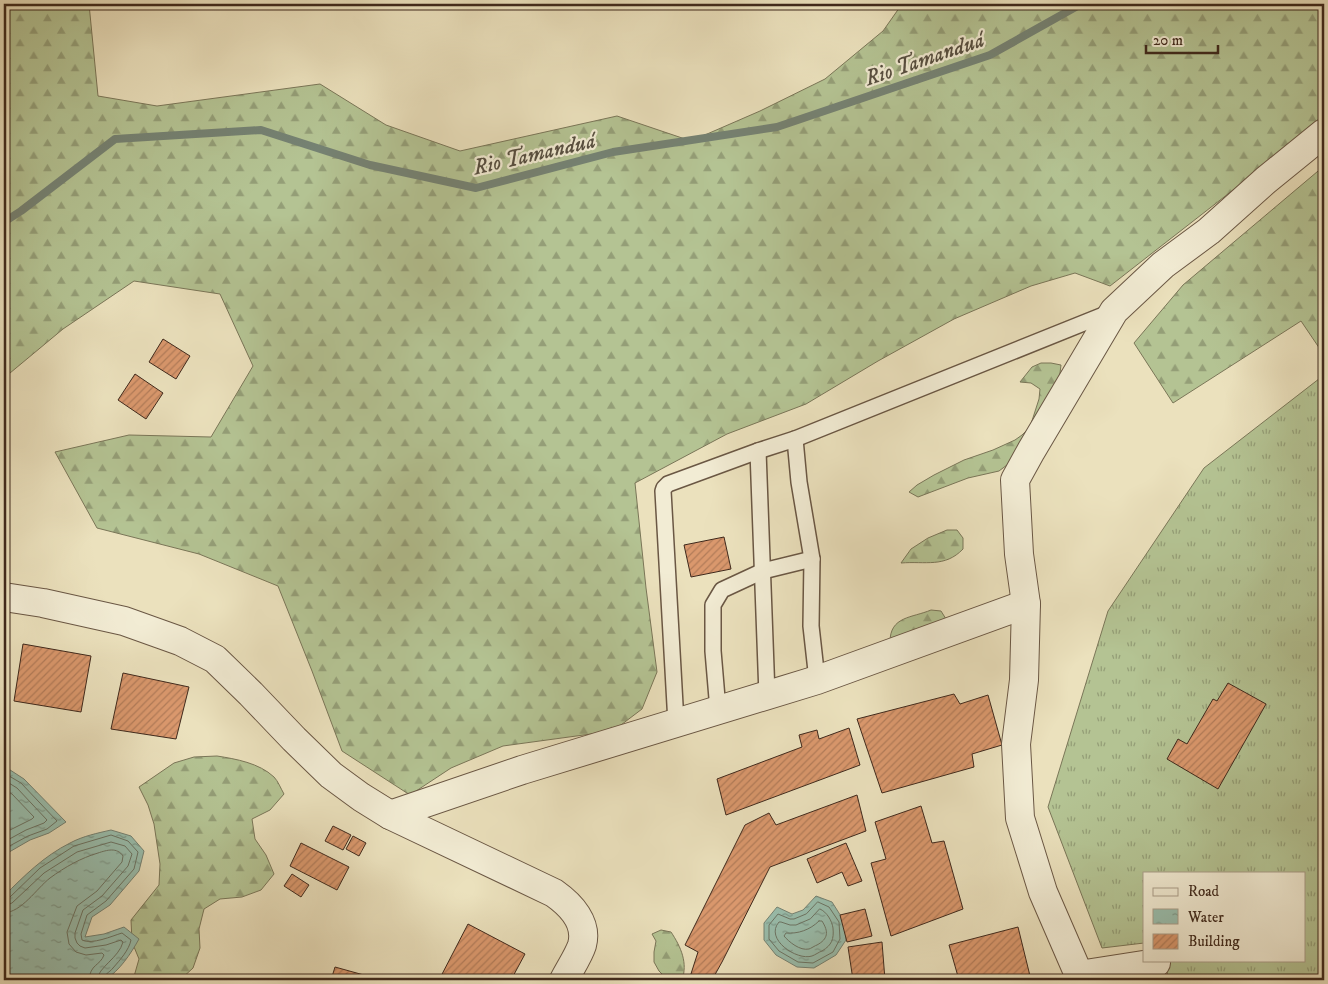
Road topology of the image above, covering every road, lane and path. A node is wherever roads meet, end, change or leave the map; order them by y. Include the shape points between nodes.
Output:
1 (1324, 134) edge
2 (1114, 311) junction
3 (795, 439) junction
4 (758, 451) junction
5 (812, 559) junction
6 (763, 571) junction
7 (4, 597) edge
8 (1026, 604) junction
9 (818, 680) junction
10 (767, 695) junction
11 (718, 710) junction
12 (676, 723) junction
13 (390, 815) junction
14 (1156, 963) dead end
15 (1080, 977) edge
16 (564, 980) edge

1 - 2 street via 1209,231 1163,265
2 - 3 lane
2 - 8 street via 1015,480 1019,554
3 - 4 lane
3 - 5 lane
4 - 6 lane
4 - 12 lane via 668,484 663,491
5 - 6 lane
5 - 9 lane via 811,626
6 - 10 lane
6 - 11 lane via 722,590 713,605
7 - 13 street via 124,621 180,641 215,659 331,775
8 - 9 street
8 - 15 street via 1024,680 1016,744 1020,818 1043,892
9 - 10 street
10 - 11 street
11 - 12 street
12 - 13 street
13 - 16 street via 566,901 577,913 583,930 582,944
14 - 15 street

